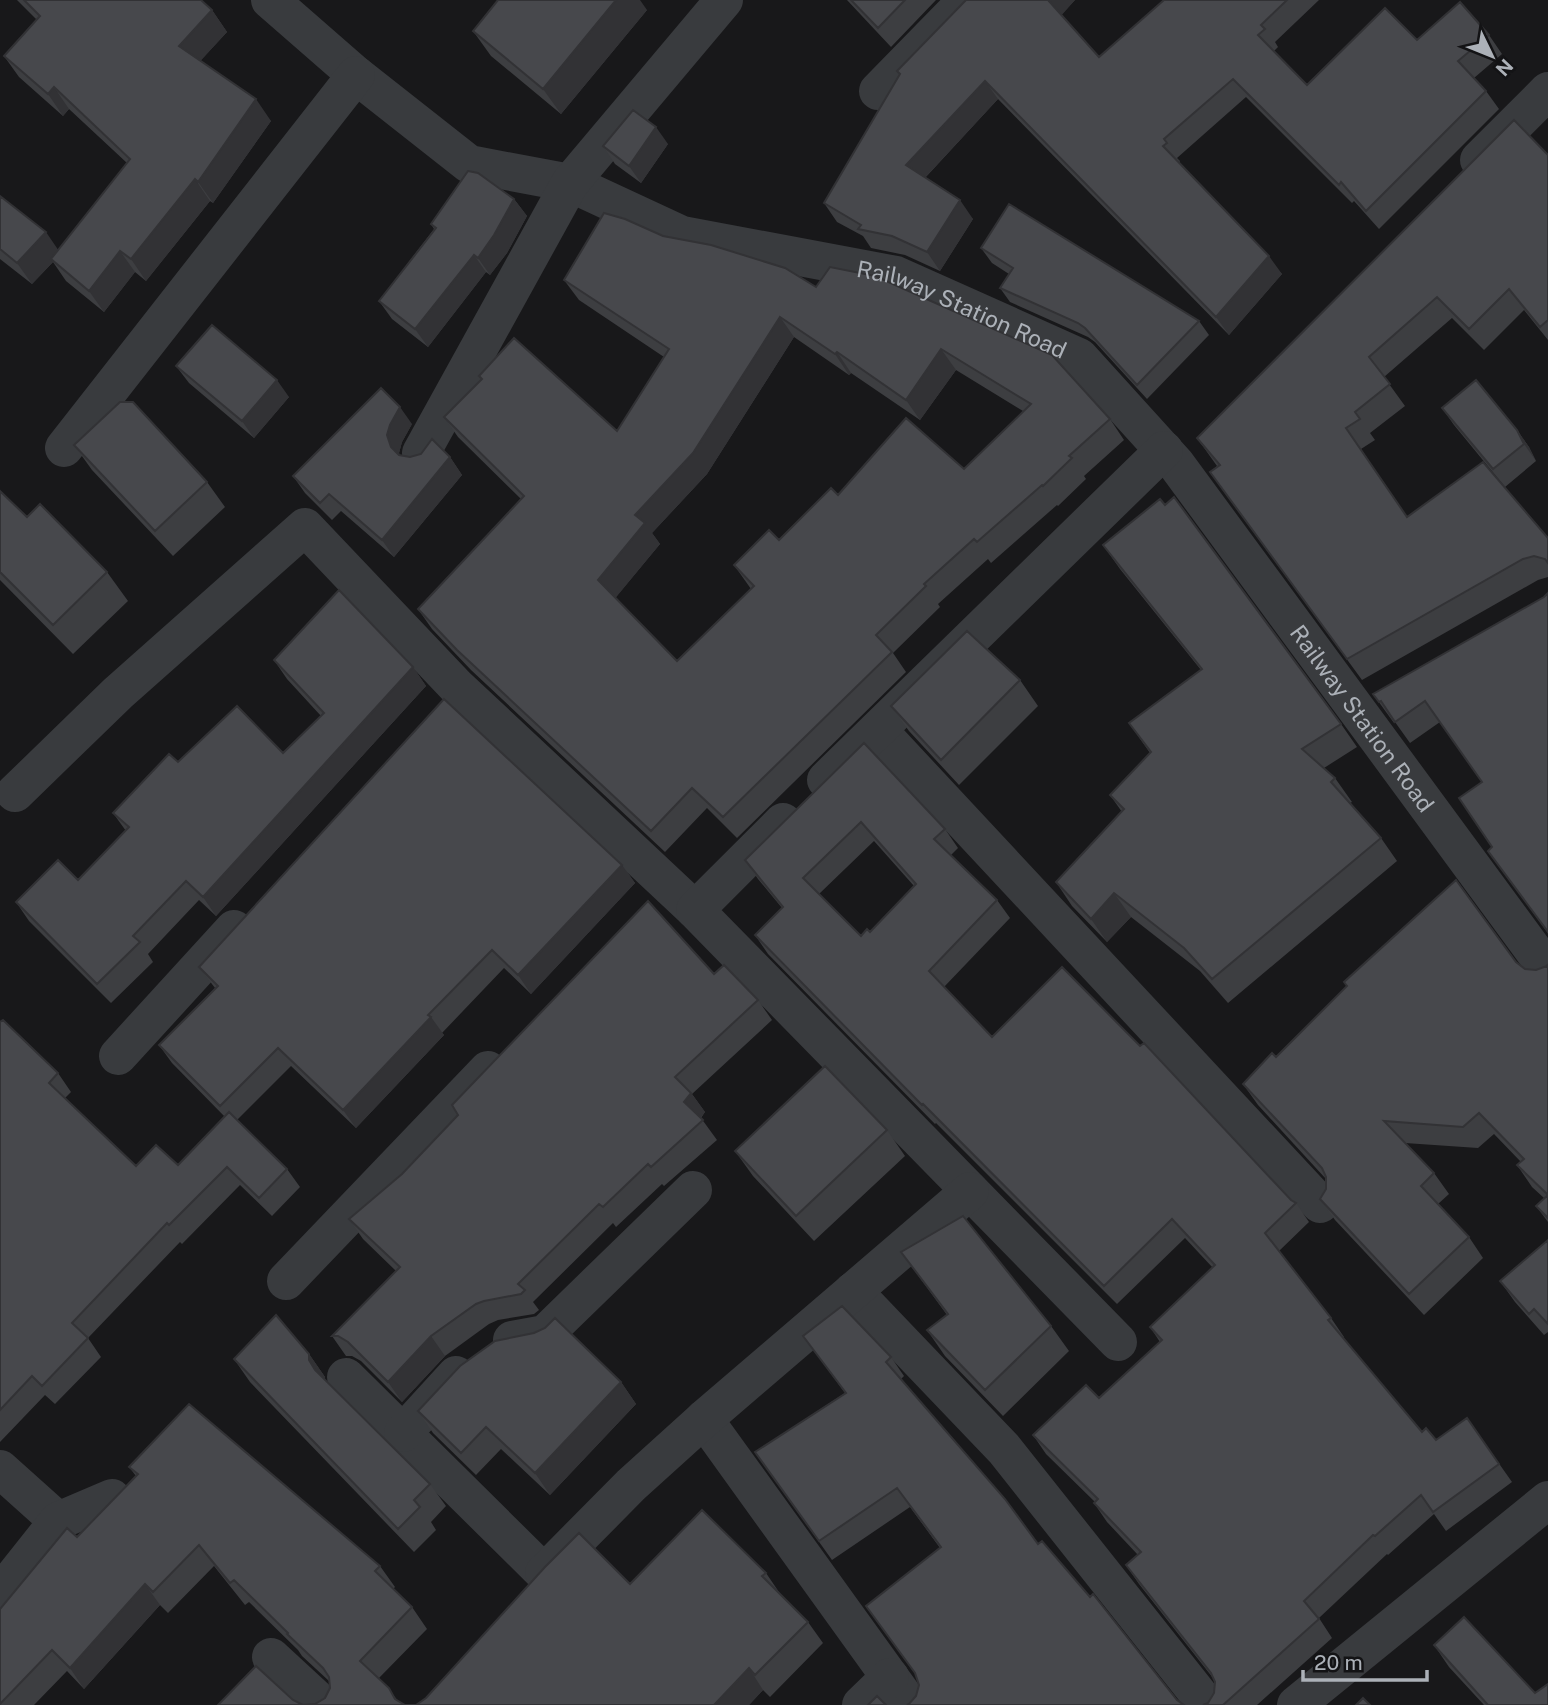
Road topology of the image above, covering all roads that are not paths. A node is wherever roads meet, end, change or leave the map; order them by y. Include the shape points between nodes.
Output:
1 (270, 0) edge
2 (724, 0) edge
3 (967, 0) edge
4 (356, 75) junction
5 (878, 90) dead end
6 (1548, 91) edge
7 (1460, 179) edge
8 (570, 183) junction
9 (64, 448) dead end
10 (421, 453) edge
11 (1178, 453) junction
12 (878, 730) junction
13 (15, 793) dead end
14 (258, 902) edge
15 (695, 910) junction
16 (1548, 970) edge
17 (514, 1043) edge
18 (118, 1056) dead end
19 (693, 1190) dead end
20 (970, 1191) junction
21 (1320, 1204) edge
22 (286, 1281) dead end
23 (853, 1291) junction
24 (1118, 1342) dead end
25 (346, 1377) dead end
26 (705, 1419) junction
27 (403, 1433) junction
28 (0, 1469) edge
29 (112, 1497) edge
30 (1548, 1500) edge
31 (58, 1521) junction
32 (0, 1594) edge
33 (271, 1657) dead end
34 (900, 1691) edge
35 (323, 1705) edge
36 (861, 1705) edge
37 (1207, 1705) edge
38 (1296, 1705) edge

1 - 4 street, Railway Station Road
2 - 8 street
3 - 5 street
4 - 8 street, Railway Station Road via 469,164
4 - 9 street
6 - 7 street
8 - 10 street
8 - 11 street, Railway Station Road via 682,235 896,275 1079,357
11 - 12 street
11 - 16 street, Railway Station Road via 1369,702
12 - 15 street
12 - 21 street
13 - 15 street via 118,693 305,527 447,697 656,894
14 - 18 street
15 - 20 street
17 - 22 street
19 - 27 street via 545,1334 502,1342 461,1371
20 - 23 street
20 - 24 street
23 - 26 street
23 - 37 street via 1004,1449
25 - 27 street
26 - 27 street via 631,1485 535,1583
26 - 34 street
28 - 31 street
29 - 31 street
30 - 38 street
31 - 32 street
33 - 35 street
34 - 36 street

